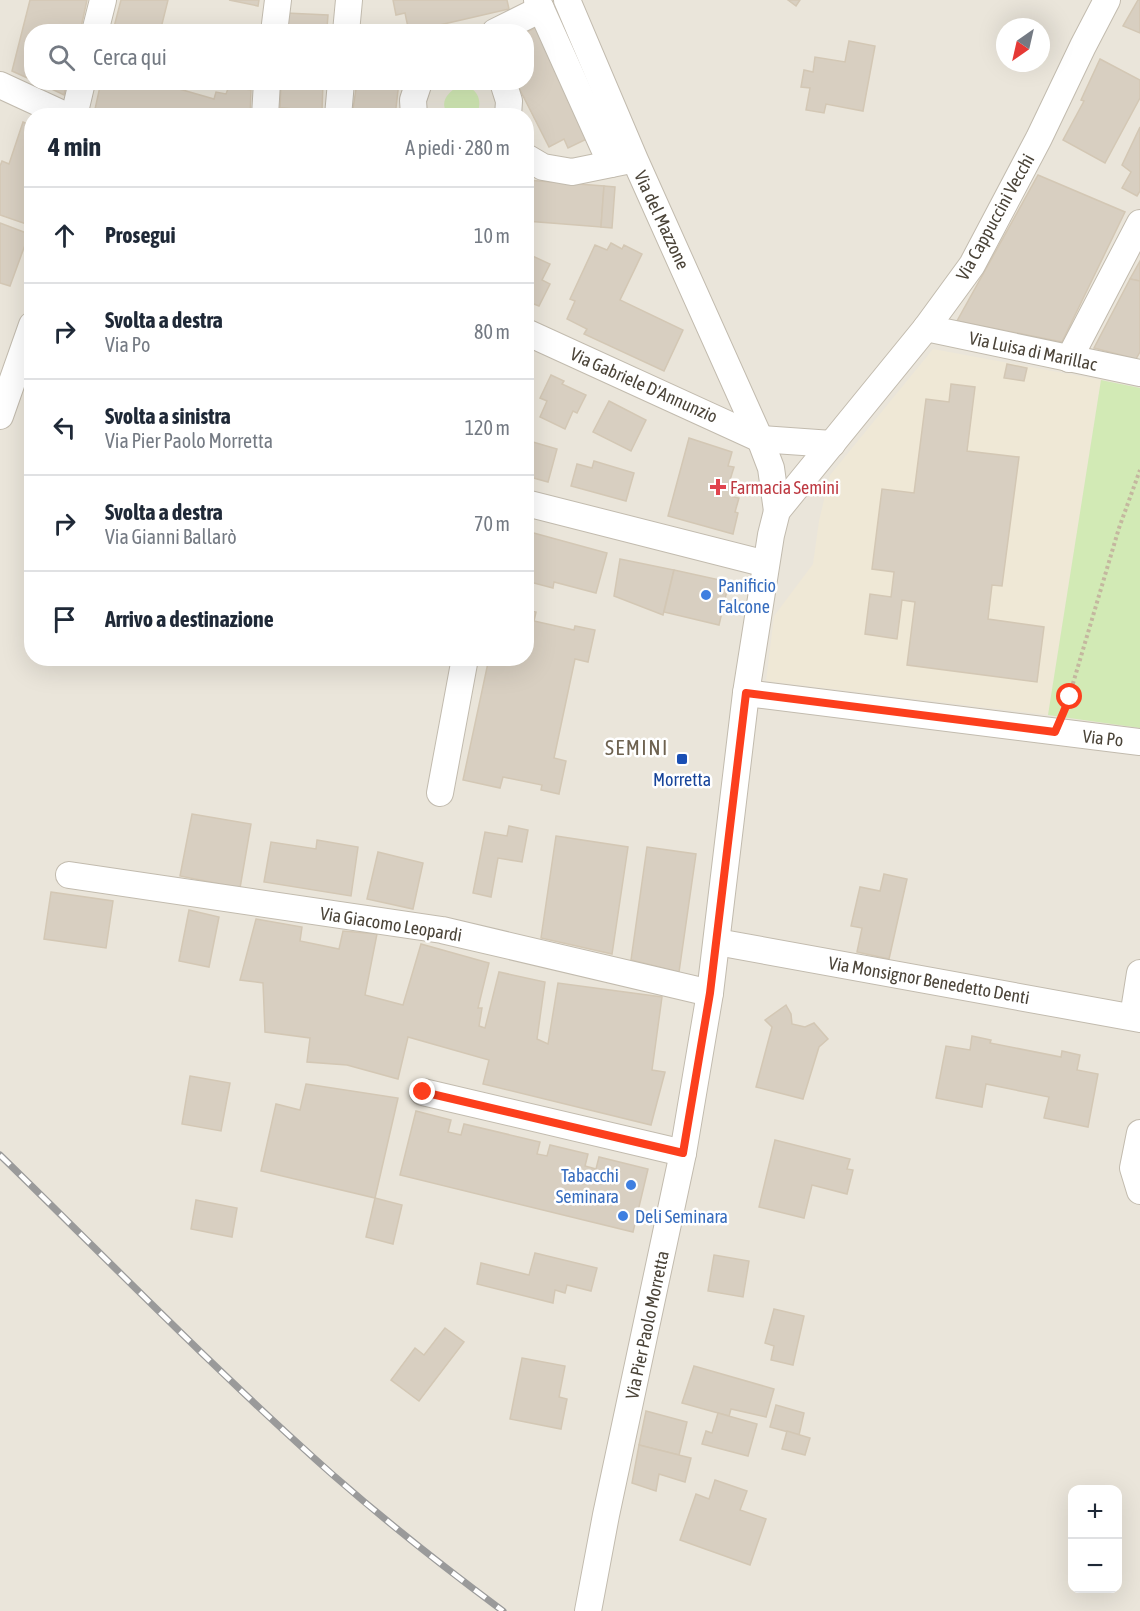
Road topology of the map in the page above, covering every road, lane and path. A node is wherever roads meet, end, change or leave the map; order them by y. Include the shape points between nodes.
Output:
1 (103, 0) edge
2 (349, 0) edge
3 (567, 0) edge
4 (1107, 0) edge
5 (280, 1) edge
6 (539, 5) edge
7 (97, 24) edge
8 (276, 24) edge
9 (351, 24) edge
10 (508, 24) edge
11 (0, 85) edge
12 (80, 90) edge
13 (267, 90) edge
14 (340, 90) edge
15 (415, 90) edge
16 (506, 90) edge
17 (50, 108) edge
18 (76, 108) edge
19 (265, 108) edge
20 (339, 108) edge
21 (413, 108) edge
22 (509, 108) edge
23 (534, 162) edge
24 (623, 162) junction
25 (1140, 223) edge
26 (926, 328) junction
27 (534, 336) edge
28 (24, 348) edge
29 (1069, 359) junction
30 (1140, 373) edge
31 (0, 416) edge
32 (760, 438) junction
33 (832, 444) junction
34 (1140, 470) edge
35 (534, 505) edge
36 (777, 511) junction
37 (766, 564) junction
38 (464, 666) edge
39 (746, 693) junction
40 (1055, 732) junction
41 (1140, 742) edge
42 (440, 793) dead end
43 (69, 875) dead end
44 (717, 942) junction
45 (1140, 973) edge
46 (710, 993) junction
47 (1137, 1018) edge
48 (423, 1092) dead end
49 (1140, 1133) edge
50 (683, 1153) junction
51 (1140, 1191) edge
52 (588, 1611) edge

1 - 7 street
2 - 9 street
3 - 24 street, Via del Mazzone
4 - 26 street, Via Cappuccini Vecchi via 972,265
5 - 8 street
6 - 10 street
6 - 24 street
11 - 17 street
12 - 18 street
13 - 19 street
14 - 20 street
15 - 21 street
16 - 22 street
23 - 24 street via 572,172
24 - 32 street, Via del Mazzone
25 - 29 street
26 - 29 street, Via Luisa di Marillac
26 - 33 street, Via Cappuccini Vecchi
27 - 32 street, Via Gabriele D'Annunzio
28 - 31 street
29 - 30 street, Via Luisa di Marillac
32 - 33 street, Via Gabriele D'Annunzio
32 - 36 street, Via del Mazzone via 771,468
33 - 36 street, Via Pier Paolo Morretta
34 - 40 path via 1070,697
35 - 37 street
36 - 37 street, Via Pier Paolo Morretta
37 - 39 street, Via Pier Paolo Morretta
38 - 42 street
39 - 40 street, Via Po
39 - 44 street, Via Pier Paolo Morretta
40 - 41 street, Via Po
43 - 46 street, Via Giacomo Leopardi via 442,930
44 - 46 street, Via Pier Paolo Morretta
44 - 47 street, Via Monsignor Benedetto Denti
45 - 47 street
46 - 50 street, Via Pier Paolo Morretta
48 - 50 street
49 - 51 street via 1133,1168
50 - 52 street, Via Pier Paolo Morretta

